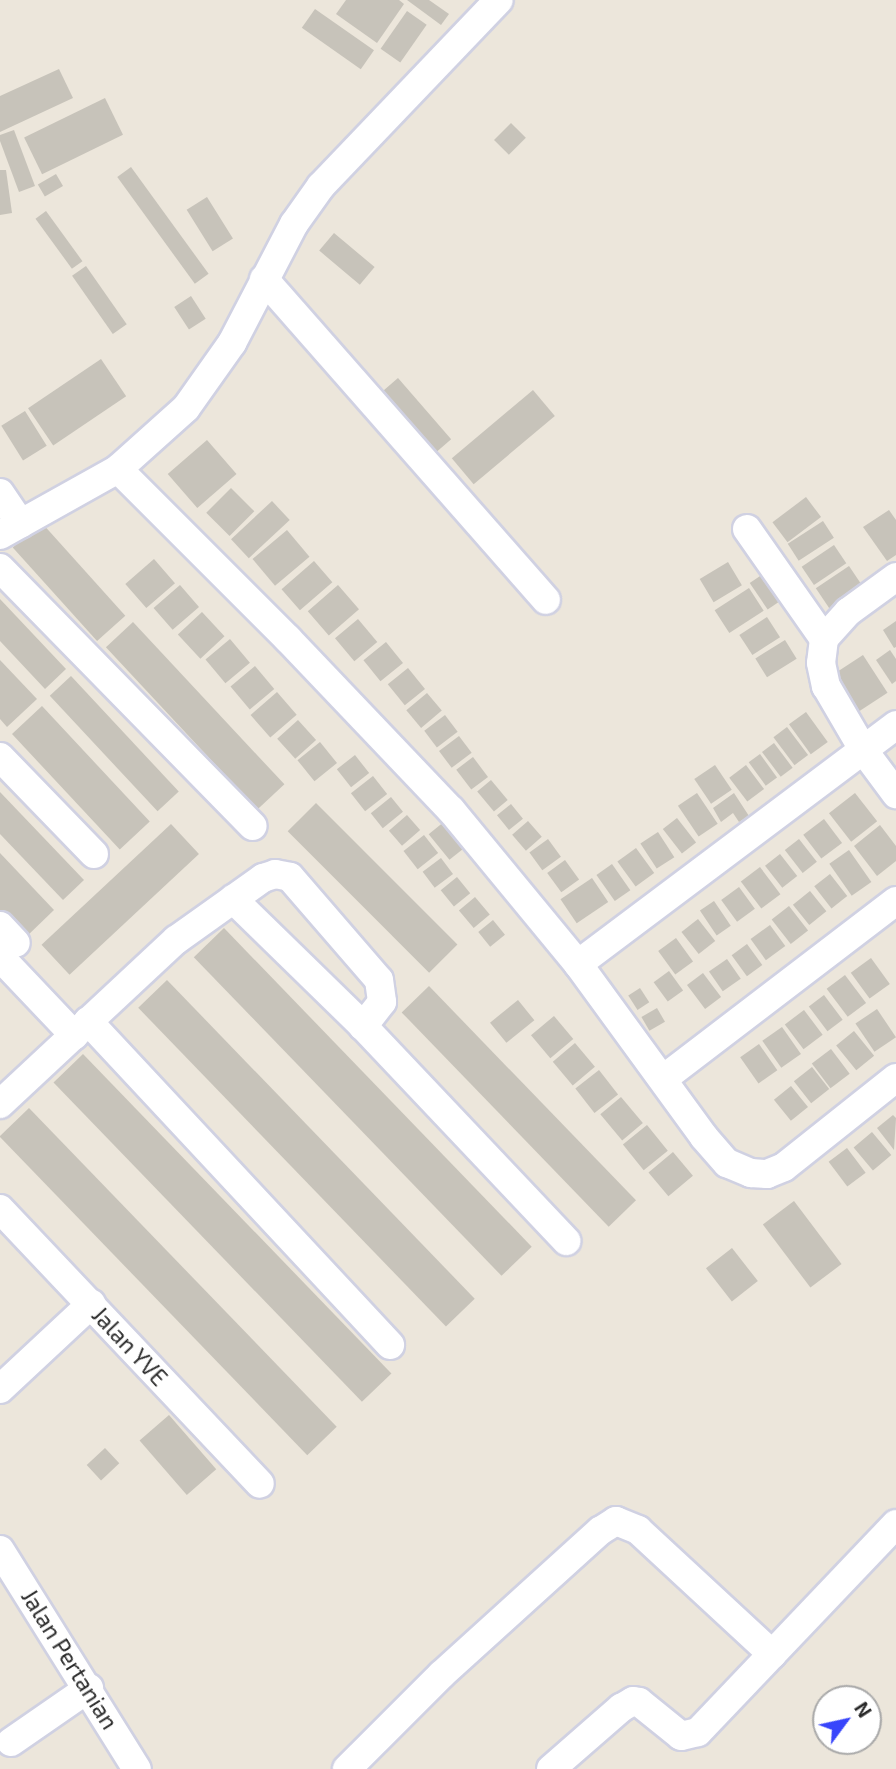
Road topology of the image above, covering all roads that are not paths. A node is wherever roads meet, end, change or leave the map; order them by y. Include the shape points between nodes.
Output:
1 (499, 0) edge
2 (264, 279) junction
3 (118, 469) junction
4 (0, 493) edge
5 (747, 529) dead end
6 (10, 530) edge
7 (0, 568) edge
8 (896, 577) edge
9 (546, 600) dead end
10 (824, 639) junction
11 (896, 725) edge
12 (864, 751) junction
13 (0, 757) edge
14 (896, 794) edge
15 (253, 826) dead end
16 (94, 854) dead end
17 (233, 899) junction
18 (892, 911) edge
19 (5, 942) edge
20 (578, 964) junction
21 (363, 1026) junction
22 (81, 1028) junction
23 (896, 1078) edge
24 (663, 1079) junction
25 (0, 1104) edge
26 (0, 1209) edge
27 (566, 1241) dead end
28 (91, 1304) junction
29 (390, 1345) dead end
30 (0, 1389) edge
31 (260, 1484) dead end
32 (896, 1524) edge
33 (0, 1550) edge
34 (10, 1586) edge
35 (772, 1654) junction
36 (89, 1688) junction
37 (11, 1742) dead end
38 (137, 1769) edge
39 (346, 1769) edge
40 (551, 1769) edge

1 - 2 street via 321,186
2 - 3 street via 232,343 186,408
2 - 9 street
3 - 6 street
3 - 20 street via 452,810
4 - 6 street
5 - 10 street
7 - 15 street
8 - 10 street via 848,612
10 - 12 street via 821,663 826,686
11 - 12 street
12 - 14 street
12 - 20 street
13 - 16 street
17 - 21 street
17 - 21 street via 263,878 275,874 290,877 379,980 382,1002
17 - 22 street via 176,940
18 - 24 street
19 - 22 street
20 - 24 street
21 - 27 street
22 - 25 street
22 - 29 street
23 - 24 street via 784,1167 766,1174 727,1163
26 - 28 street, Jalan YVE
28 - 30 street
28 - 31 street, Jalan YVE
32 - 35 street
33 - 34 street, Jalan Pertanian
34 - 36 street, Jalan Pertanian
35 - 39 street via 638,1530 616,1521 441,1675
35 - 40 street via 693,1735 681,1736 633,1701
36 - 37 street
36 - 38 street, Jalan Pertanian

